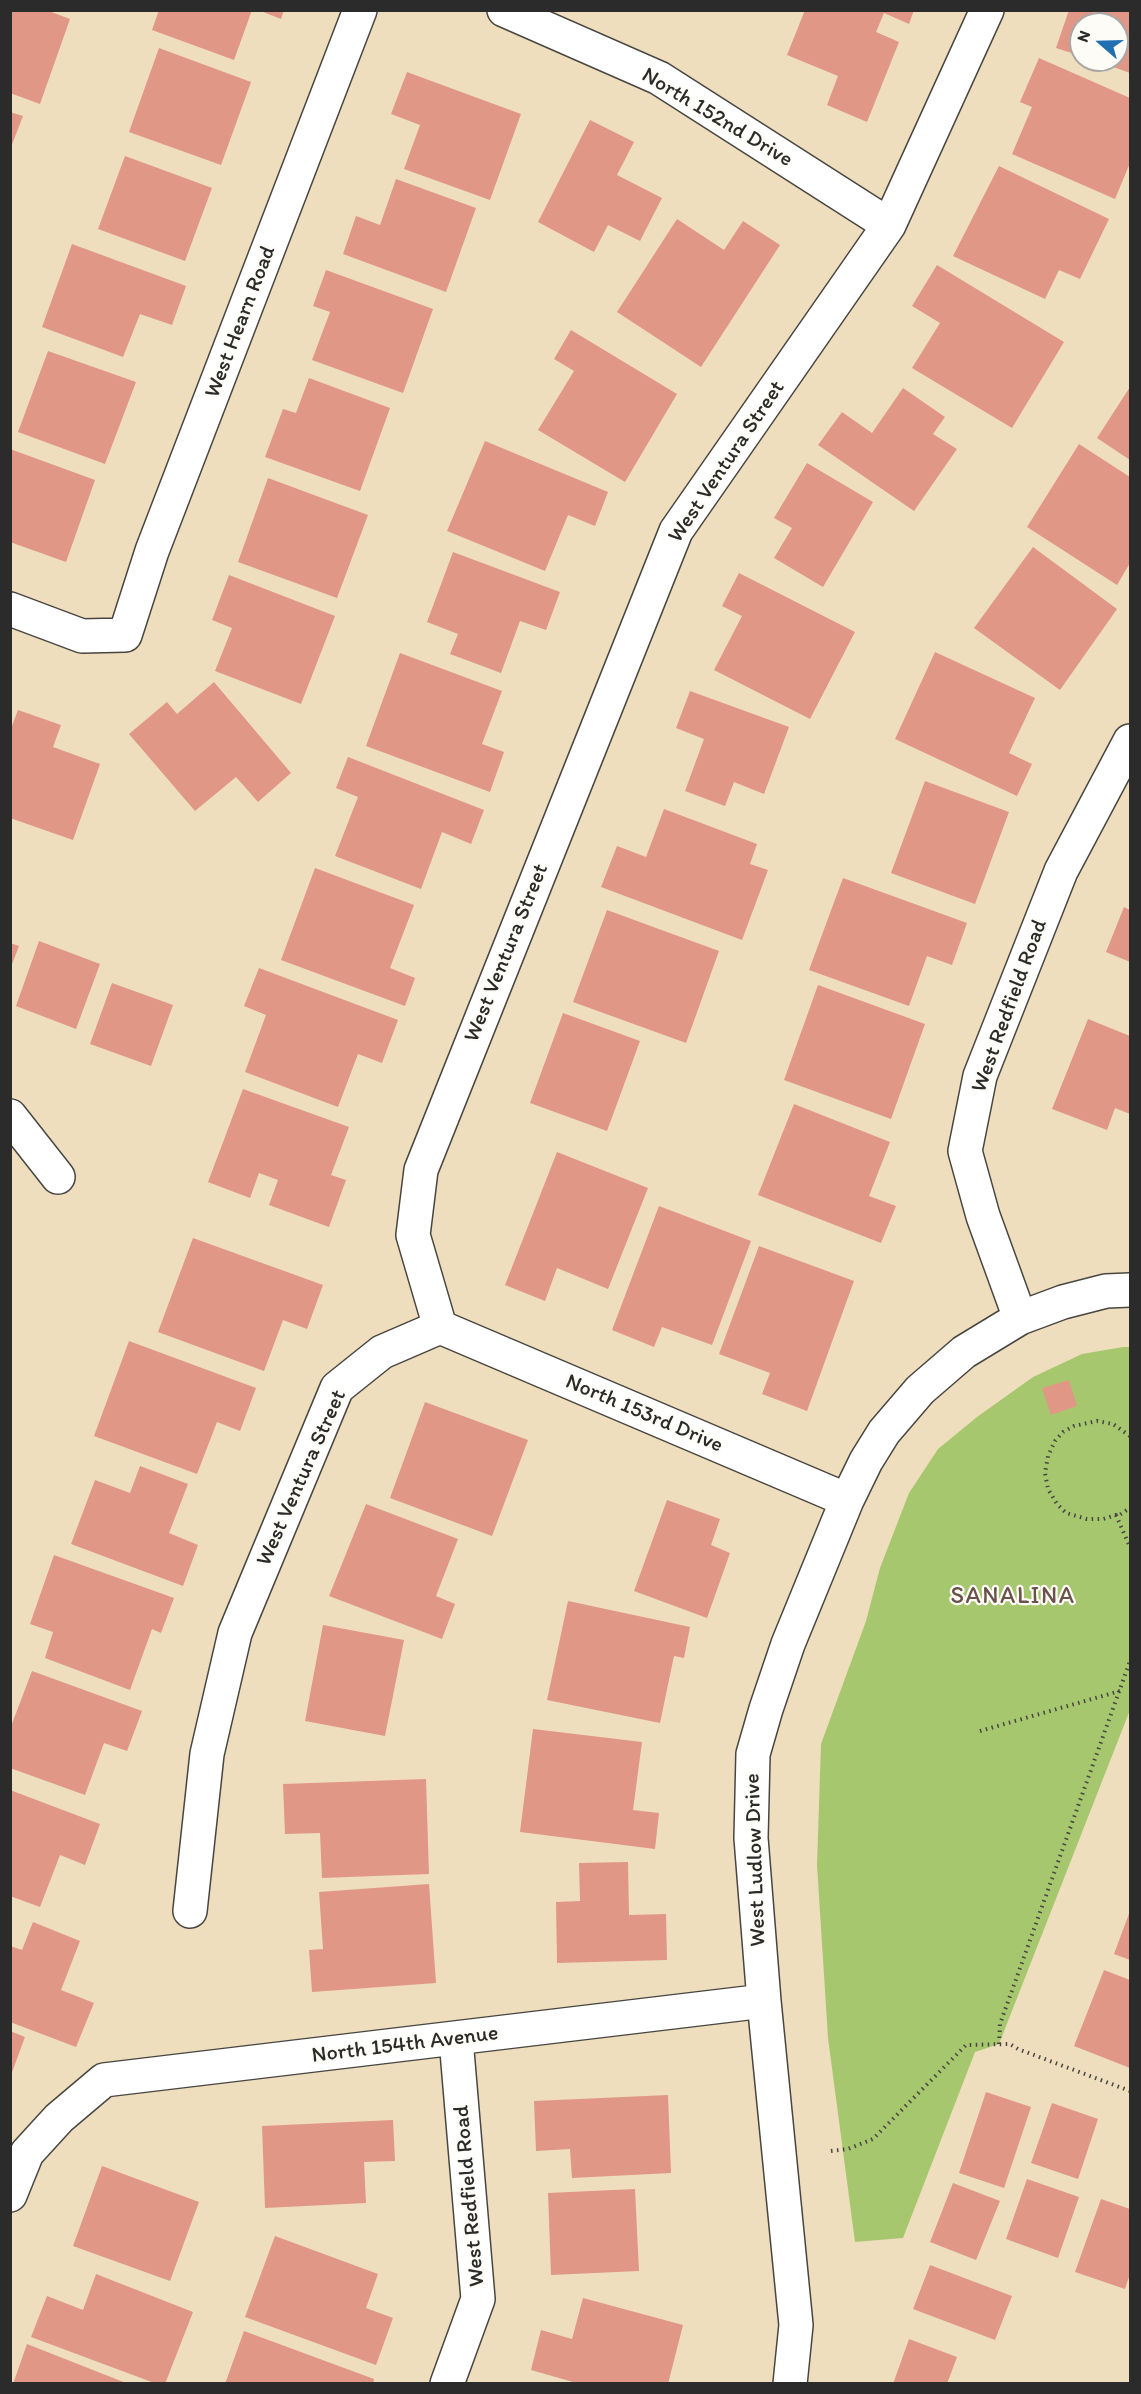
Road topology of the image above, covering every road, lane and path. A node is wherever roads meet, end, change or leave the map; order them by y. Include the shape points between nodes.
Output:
1 (360, 10) edge
2 (504, 10) edge
3 (987, 10) edge
4 (890, 225) junction
5 (10, 609) edge
6 (1131, 741) edge
7 (10, 1116) edge
8 (58, 1177) dead end
9 (1131, 1290) edge
10 (1020, 1318) junction
11 (440, 1327) junction
12 (1131, 1436) edge
13 (847, 1500) junction
14 (1131, 1508) edge
15 (1116, 1515) junction
16 (1131, 1547) edge
17 (1131, 1661) edge
18 (1120, 1691) junction
19 (980, 1731) dead end
20 (190, 1911) dead end
21 (764, 2001) junction
22 (456, 2039) junction
23 (999, 2044) junction
24 (1131, 2091) edge
25 (831, 2151) dead end
26 (10, 2195) edge
27 (447, 2384) edge
28 (790, 2384) edge

1 - 5 street, West Hearn Road via 152,551 124,635 82,636
2 - 4 street, North 152nd Drive via 659,78
3 - 4 street, West Ventura Street
4 - 11 street, West Ventura Street via 676,531 421,1170 413,1234
6 - 10 street, West Redfield Road via 1061,871 980,1076 965,1150 983,1216
7 - 8 street
9 - 10 street, West Ludlow Drive via 1106,1291
10 - 13 street, West Ludlow Drive via 964,1352 920,1390 885,1432
11 - 13 street, North 153rd Drive
11 - 20 street, West Ventura Street via 382,1352 337,1388 235,1633 207,1754
12 - 15 path via 1113,1424 1081,1423 1063,1432 1048,1456 1048,1489 1066,1513 1087,1519
13 - 21 street, West Ludlow Drive via 788,1644 753,1754 751,1838
14 - 15 path
15 - 16 path
17 - 18 path
18 - 19 path
18 - 23 path via 1000,2024
21 - 22 street, North 154th Avenue
21 - 28 street, West Ludlow Drive via 796,2325
22 - 26 street, North 154th Avenue via 104,2080 59,2118 27,2153
22 - 27 street, West Redfield Road via 478,2299
23 - 24 path via 1010,2044
23 - 25 path via 966,2045 873,2139

